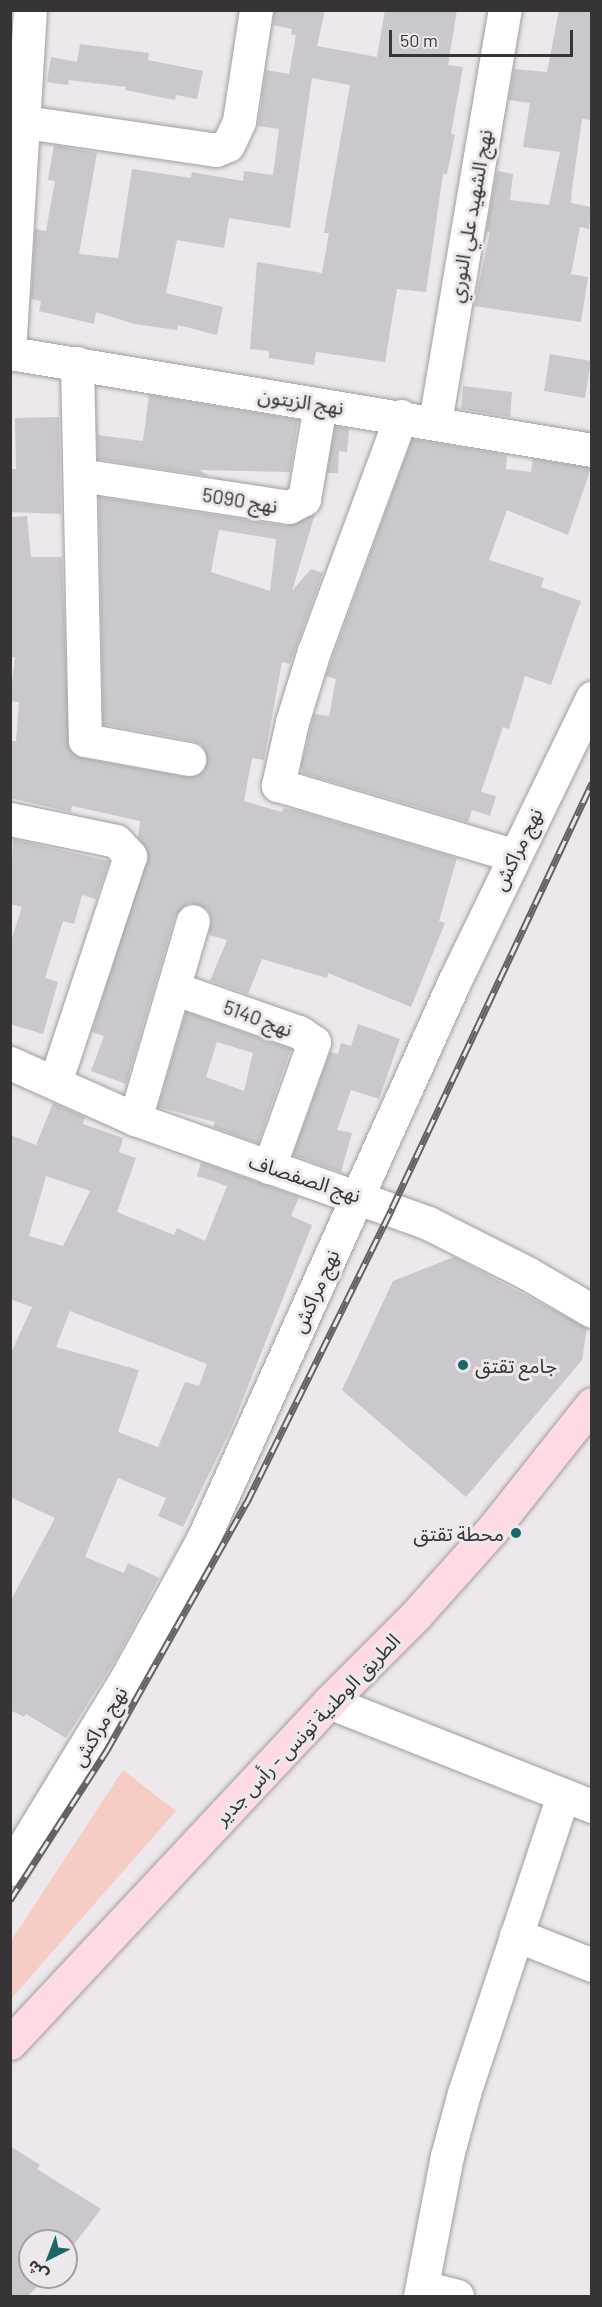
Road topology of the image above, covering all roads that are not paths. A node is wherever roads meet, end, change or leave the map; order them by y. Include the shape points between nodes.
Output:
1 (30, 10) edge
2 (256, 10) edge
3 (506, 10) edge
4 (25, 122) junction
5 (10, 336) edge
6 (10, 353) edge
7 (77, 363) junction
8 (320, 405) junction
9 (400, 416) junction
10 (435, 422) junction
11 (591, 450) edge
12 (80, 475) junction
13 (591, 698) edge
14 (189, 759) dead end
15 (10, 819) edge
16 (513, 855) junction
17 (194, 921) dead end
18 (176, 989) junction
19 (10, 1063) edge
20 (56, 1083) junction
21 (135, 1119) junction
22 (269, 1167) junction
23 (358, 1195) junction
24 (591, 1311) edge
25 (591, 1404) edge
26 (329, 1702) junction
27 (578, 1800) edge
28 (21, 1834) edge
29 (10, 1869) edge
30 (516, 1935) junction
31 (591, 1965) edge
32 (10, 2043) edge
33 (421, 2292) edge
34 (457, 2296) edge

1 - 4 street
2 - 4 street via 239,121 228,145 216,150
3 - 10 street, نهج الشهيد علي النوري
4 - 5 street
6 - 7 street, نهج الزيتون
7 - 8 street, نهج الزيتون
7 - 12 street
8 - 9 street, نهج الزيتون
8 - 12 street, نهج 5090 via 304,499 289,507
9 - 10 street, نهج الزيتون
9 - 16 street via 314,651 278,785
10 - 11 street, نهج الزيتون
12 - 14 street via 85,740
13 - 16 street, نهج مراكش
15 - 20 street via 116,841 130,856
16 - 23 street, نهج مراكش
17 - 18 street
18 - 21 street
18 - 22 street, نهج 5140 via 299,1032 314,1042
19 - 20 street, نهج الصفصاف
20 - 21 street, نهج الصفصاف
21 - 22 street, نهج الصفصاف
22 - 23 street, نهج الصفصاف
23 - 24 street, نهج الصفصاف via 467,1242
23 - 28 street, نهج مراكش via 202,1542 126,1680
25 - 26 main road, الطريق الوطنية تونس - رأس جدير via 484,1539
26 - 27 street
26 - 32 main road, الطريق الوطنية تونس - رأس جدير
27 - 30 street
28 - 29 street, نهج مراكش
30 - 31 street
30 - 33 street via 447,2156
33 - 34 street

